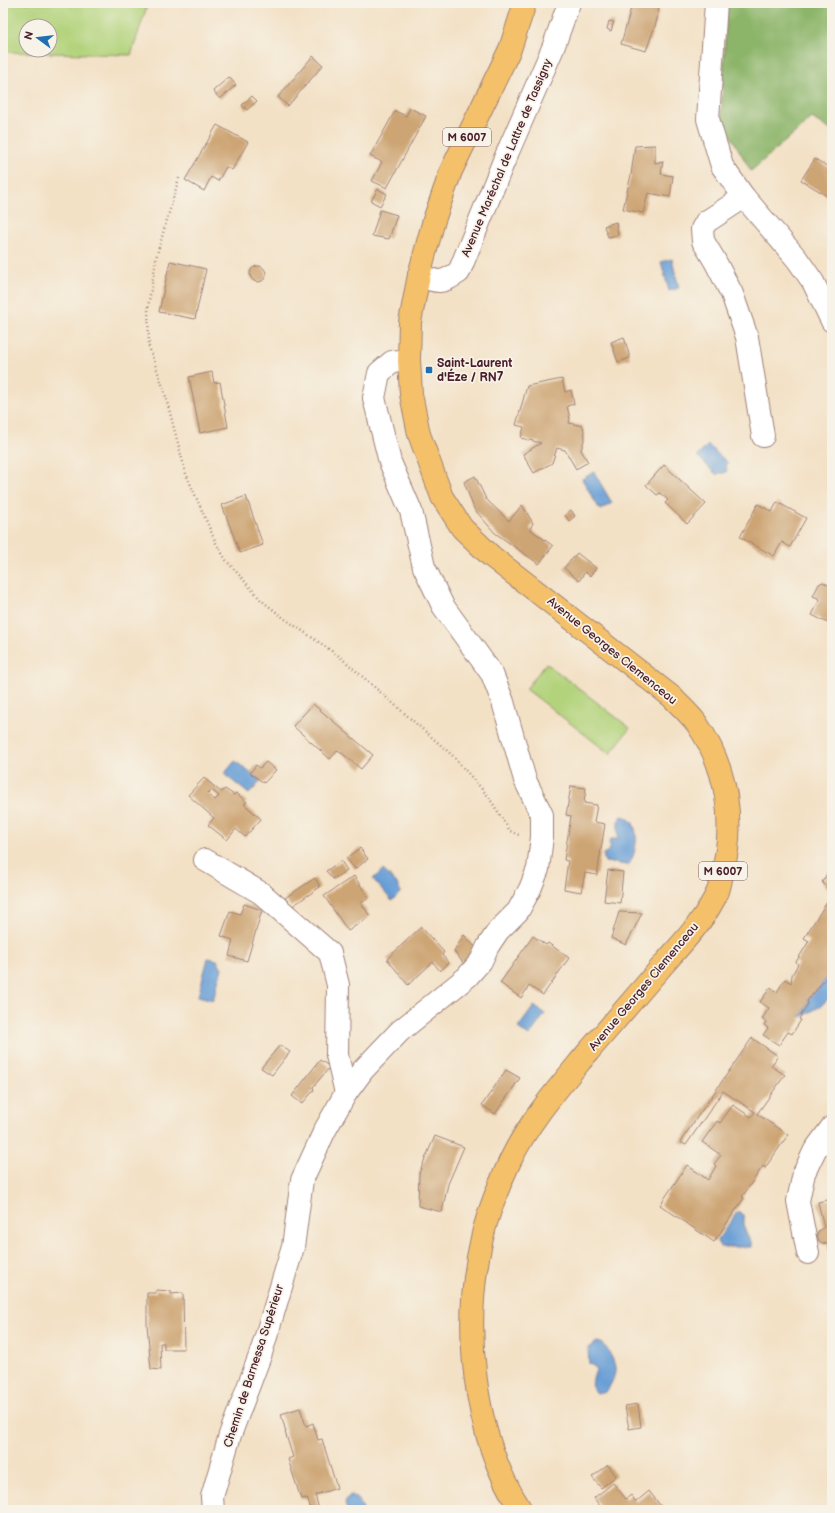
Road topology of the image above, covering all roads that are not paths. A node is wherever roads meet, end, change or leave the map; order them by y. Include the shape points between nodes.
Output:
1 (525, 3) edge
2 (569, 3) edge
3 (716, 3) edge
4 (744, 197) junction
5 (419, 275) junction
6 (832, 321) edge
7 (408, 360) junction
8 (763, 436) dead end
9 (205, 860) dead end
10 (346, 1093) junction
11 (832, 1127) edge
12 (808, 1253) dead end
13 (213, 1510) edge
14 (521, 1510) edge

1 - 5 main road, Avenue Georges Clemenceau / M 6007 via 510,49 451,171
2 - 5 street, Avenue Maréchal de Lattre de Tassigny via 553,48 502,163 458,272 445,281
3 - 4 street via 708,119 722,166
4 - 6 street via 797,259 824,302
4 - 8 street via 706,222 702,230 703,241 732,294 747,337
5 - 7 main road, Avenue Georges Clemenceau / M 6007 via 410,322
7 - 10 street, Chemin de Barnessa Supérieur via 392,362 379,373 375,392 374,398 390,462 411,511 424,567 443,606 492,674 525,780 542,815 542,837 538,869 530,889 518,911 498,931 481,961 467,977 400,1031 363,1070
7 - 14 main road, Avenue Georges Clemenceau / M 6007 via 411,394 419,434 442,497 462,528 491,556 672,697 696,723 712,751 725,785 729,819 727,856 718,891 697,927 588,1052 531,1124 511,1159 482,1238 475,1283 472,1337 475,1376 484,1423 495,1458
9 - 10 street via 261,892 330,953 338,985 337,1055
10 - 13 street, Chemin de Barnessa Supérieur via 302,1180 293,1247 261,1353 230,1435 212,1497
11 - 12 street via 815,1150 804,1173 798,1201

